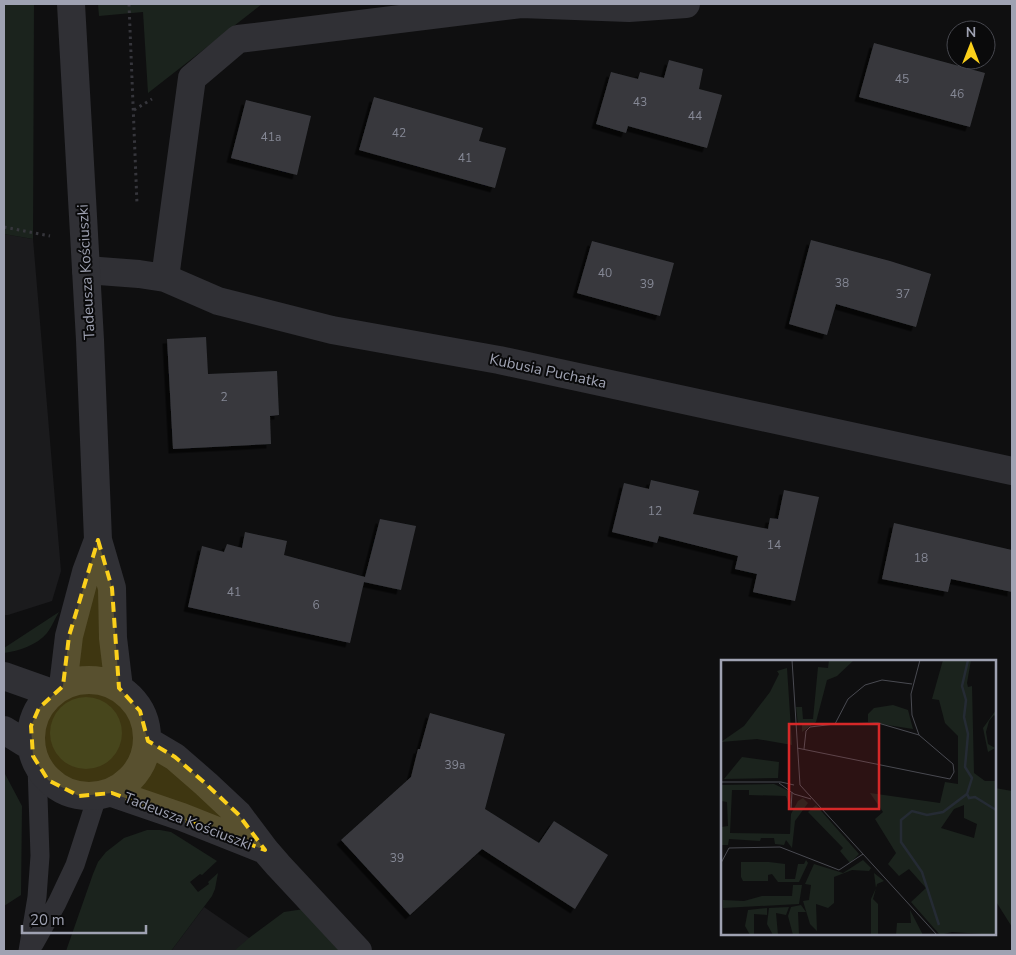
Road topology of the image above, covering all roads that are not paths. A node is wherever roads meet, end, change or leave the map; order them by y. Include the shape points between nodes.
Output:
1 (71, 4) edge
2 (521, 4) edge
3 (686, 4) edge
4 (86, 270) junction
5 (165, 278) junction
6 (1012, 470) edge
7 (98, 540) junction
8 (4, 676) edge
9 (119, 688) junction
10 (58, 689) junction
11 (4, 730) edge
12 (148, 741) junction
13 (34, 756) junction
14 (104, 795) junction
15 (265, 850) junction
16 (29, 951) edge
17 (358, 951) edge

1 - 4 street, Tadeusza Kościuszki
2 - 3 street via 629,8
2 - 5 street via 238,39 192,78
4 - 5 street, Kubusia Puchatka
4 - 7 street, Tadeusza Kościuszki
5 - 6 street, Kubusia Puchatka via 218,300 332,330 498,360
7 - 9 street, Tadeusza Kościuszki via 112,588
7 - 10 street, Tadeusza Kościuszki via 86,572
8 - 10 street
9 - 10 street via 92,680 77,681
9 - 12 street via 135,702 145,720
10 - 13 street via 39,708 31,726
11 - 13 street
12 - 14 street via 137,772 126,784
12 - 15 street, Tadeusza Kościuszki via 175,757 206,784 238,814
13 - 14 street via 48,780 62,790 79,796
13 - 16 lane via 40,856
14 - 15 street, Tadeusza Kościuszki via 182,817
14 - 16 lane via 75,866
15 - 17 street, Tadeusza Kościuszki

